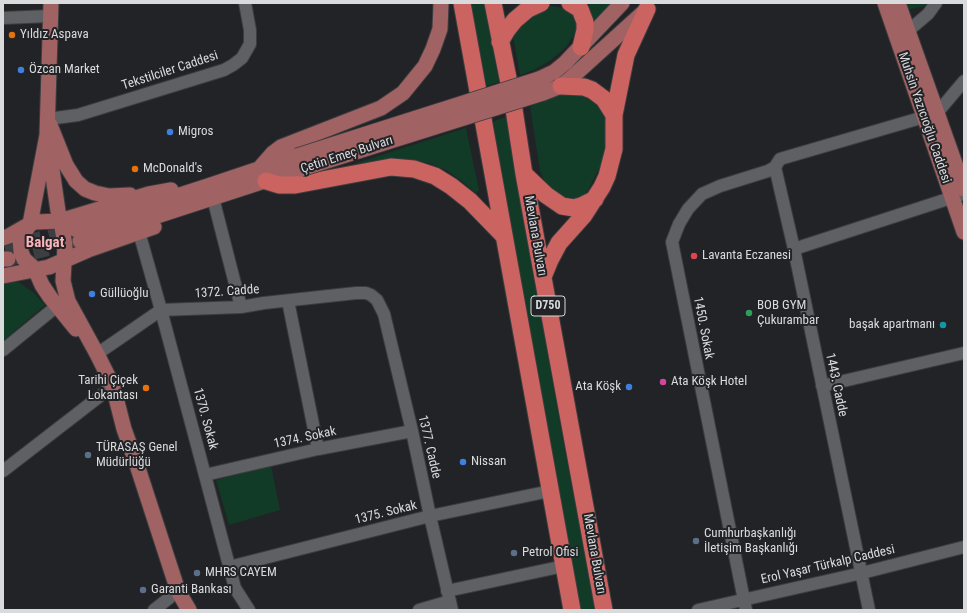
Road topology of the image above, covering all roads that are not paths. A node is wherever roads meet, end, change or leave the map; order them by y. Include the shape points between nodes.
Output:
1 (245, 3) edge
2 (441, 3) edge
3 (462, 3) edge
4 (493, 3) edge
5 (541, 3) edge
6 (570, 3) edge
7 (622, 3) edge
8 (885, 3) edge
9 (898, 3) edge
10 (936, 3) edge
11 (649, 6) edge
12 (50, 10) edge
13 (3, 18) edge
14 (908, 31) junction
15 (500, 42) junction
16 (581, 47) junction
17 (964, 81) edge
18 (541, 86) junction
19 (561, 86) junction
20 (614, 115) junction
21 (930, 115) junction
22 (48, 119) junction
23 (47, 135) junction
24 (775, 167) junction
25 (524, 174) junction
26 (262, 175) junction
27 (964, 189) edge
28 (149, 194) junction
29 (958, 196) edge
30 (204, 197) junction
31 (595, 199) junction
32 (60, 221) junction
33 (30, 224) junction
34 (139, 232) junction
35 (964, 232) edge
36 (77, 235) tunnel mouth
37 (504, 237) junction
38 (794, 249) junction
39 (4, 251) edge
40 (64, 261) junction
41 (35, 270) junction
42 (3, 276) edge
43 (543, 277) junction
44 (371, 295) joint
45 (288, 301) junction
46 (57, 306) junction
47 (241, 307) junction
48 (161, 310) junction
49 (3, 350) edge
50 (964, 353) edge
51 (97, 354) junction
52 (113, 386) junction
53 (822, 386) junction
54 (412, 431) junction
55 (318, 449) junction
56 (3, 471) edge
57 (205, 475) junction
58 (550, 491) junction
59 (430, 516) junction
60 (964, 547) edge
61 (564, 566) junction
62 (229, 568) junction
63 (862, 573) junction
64 (178, 591) junction
65 (450, 600) edge
66 (745, 605) edge
67 (154, 610) edge
68 (189, 610) edge
69 (249, 610) edge
70 (418, 610) edge
71 (572, 610) edge
72 (604, 610) edge
73 (698, 610) edge
74 (869, 610) edge

1 - 22 street, Tekstilciler Caddesi via 250,44 242,58 233,65 78,115
2 - 26 main road via 440,29 433,49 425,66 403,94 380,108 281,147 273,152
3 - 37 highway
4 - 15 highway, Mevlana Bulvarı / D750
5 - 15 highway via 528,9 515,20
6 - 16 highway via 580,9 585,22 586,30
7 - 16 main road
8 - 21 main road, Muhsin Yazıcıoğlu Caddesi
9 - 14 main road, Muhsin Yazıcıoğlu Caddesi
10 - 14 street via 922,20
11 - 19 main road
11 - 20 highway via 626,55
12 - 13 street
12 - 22 main road
14 - 21 main road, Muhsin Yazıcıoğlu Caddesi
15 - 25 highway, Mevlana Bulvarı / D750
16 - 18 main road
17 - 21 street
18 - 19 main road
18 - 26 main road, Çetin Emeç Bulvarı, bridge
19 - 20 highway via 592,90 604,99
20 - 31 highway via 615,140 612,158 607,176
21 - 24 street, 1450. Sokak via 780,159
21 - 27 main road, Muhsin Yazıcıoğlu Caddesi
21 - 29 main road, Muhsin Yazıcıoğlu Caddesi
22 - 23 main road
22 - 28 main road via 66,165 76,181 85,189 109,196
23 - 32 main road
23 - 33 main road
24 - 38 street, 1443. Cadde
24 - 66 street, 1450. Sokak via 702,194 688,209 672,242
25 - 31 highway via 562,206 574,208
25 - 43 highway, Mevlana Bulvarı / D750
26 - 30 main road, Çetin Emeç Bulvarı
26 - 37 highway via 279,185 295,185 391,167 414,169 435,176 451,186 470,201
28 - 30 main road, Çetin Emeç Bulvarı via 175,189
28 - 32 main road, Çetin Emeç Bulvarı
29 - 35 main road, Muhsin Yazıcıoğlu Caddesi
29 - 38 street
30 - 34 main road, Çetin Emeç Bulvarı via 190,211 172,221
30 - 36 main road, Çetin Emeç Bulvarı
30 - 47 street
31 - 43 highway via 559,243
32 - 33 main road, Çetin Emeç Bulvarı
32 - 40 main road via 65,246
33 - 39 main road, Çetin Emeç Bulvarı via 9,236
33 - 41 main road via 20,239 20,252
34 - 40 main road, Çetin Emeç Bulvarı
34 - 48 street, 1370. Sokak
37 - 58 highway
38 - 53 street, 1443. Cadde
40 - 41 main road, Çetin Emeç Bulvarı
40 - 51 main road via 63,281 68,301
41 - 42 main road, Çetin Emeç Bulvarı
41 - 46 main road
43 - 72 highway, Mevlana Bulvarı / D750
44 - 45 street, 1372. Cadde via 356,293
44 - 54 street, 1377. Cadde via 377,300 384,314
45 - 47 street, 1372. Cadde
45 - 55 street
46 - 49 street
46 - 51 main road
47 - 48 street, 1372. Cadde
48 - 51 street
48 - 57 street, 1370. Sokak
50 - 53 street
51 - 52 main road
52 - 56 street
52 - 64 main road via 124,429
53 - 63 street, 1443. Cadde
54 - 55 street, 1374. Sokak
54 - 59 street, 1377. Cadde
55 - 57 street, 1374. Sokak
57 - 62 street, 1370. Sokak
58 - 59 street, 1375. Sokak
58 - 61 highway
59 - 62 street, 1375. Sokak
59 - 65 street, 1377. Cadde
60 - 63 street, Erol Yaşar Türkalp Caddesi
61 - 65 street
61 - 71 highway
62 - 69 street, 1370. Sokak via 235,588
63 - 66 street, Erol Yaşar Türkalp Caddesi
63 - 74 street, 1443. Cadde
64 - 67 street
64 - 68 main road
65 - 70 street
66 - 73 street, Erol Yaşar Türkalp Caddesi

